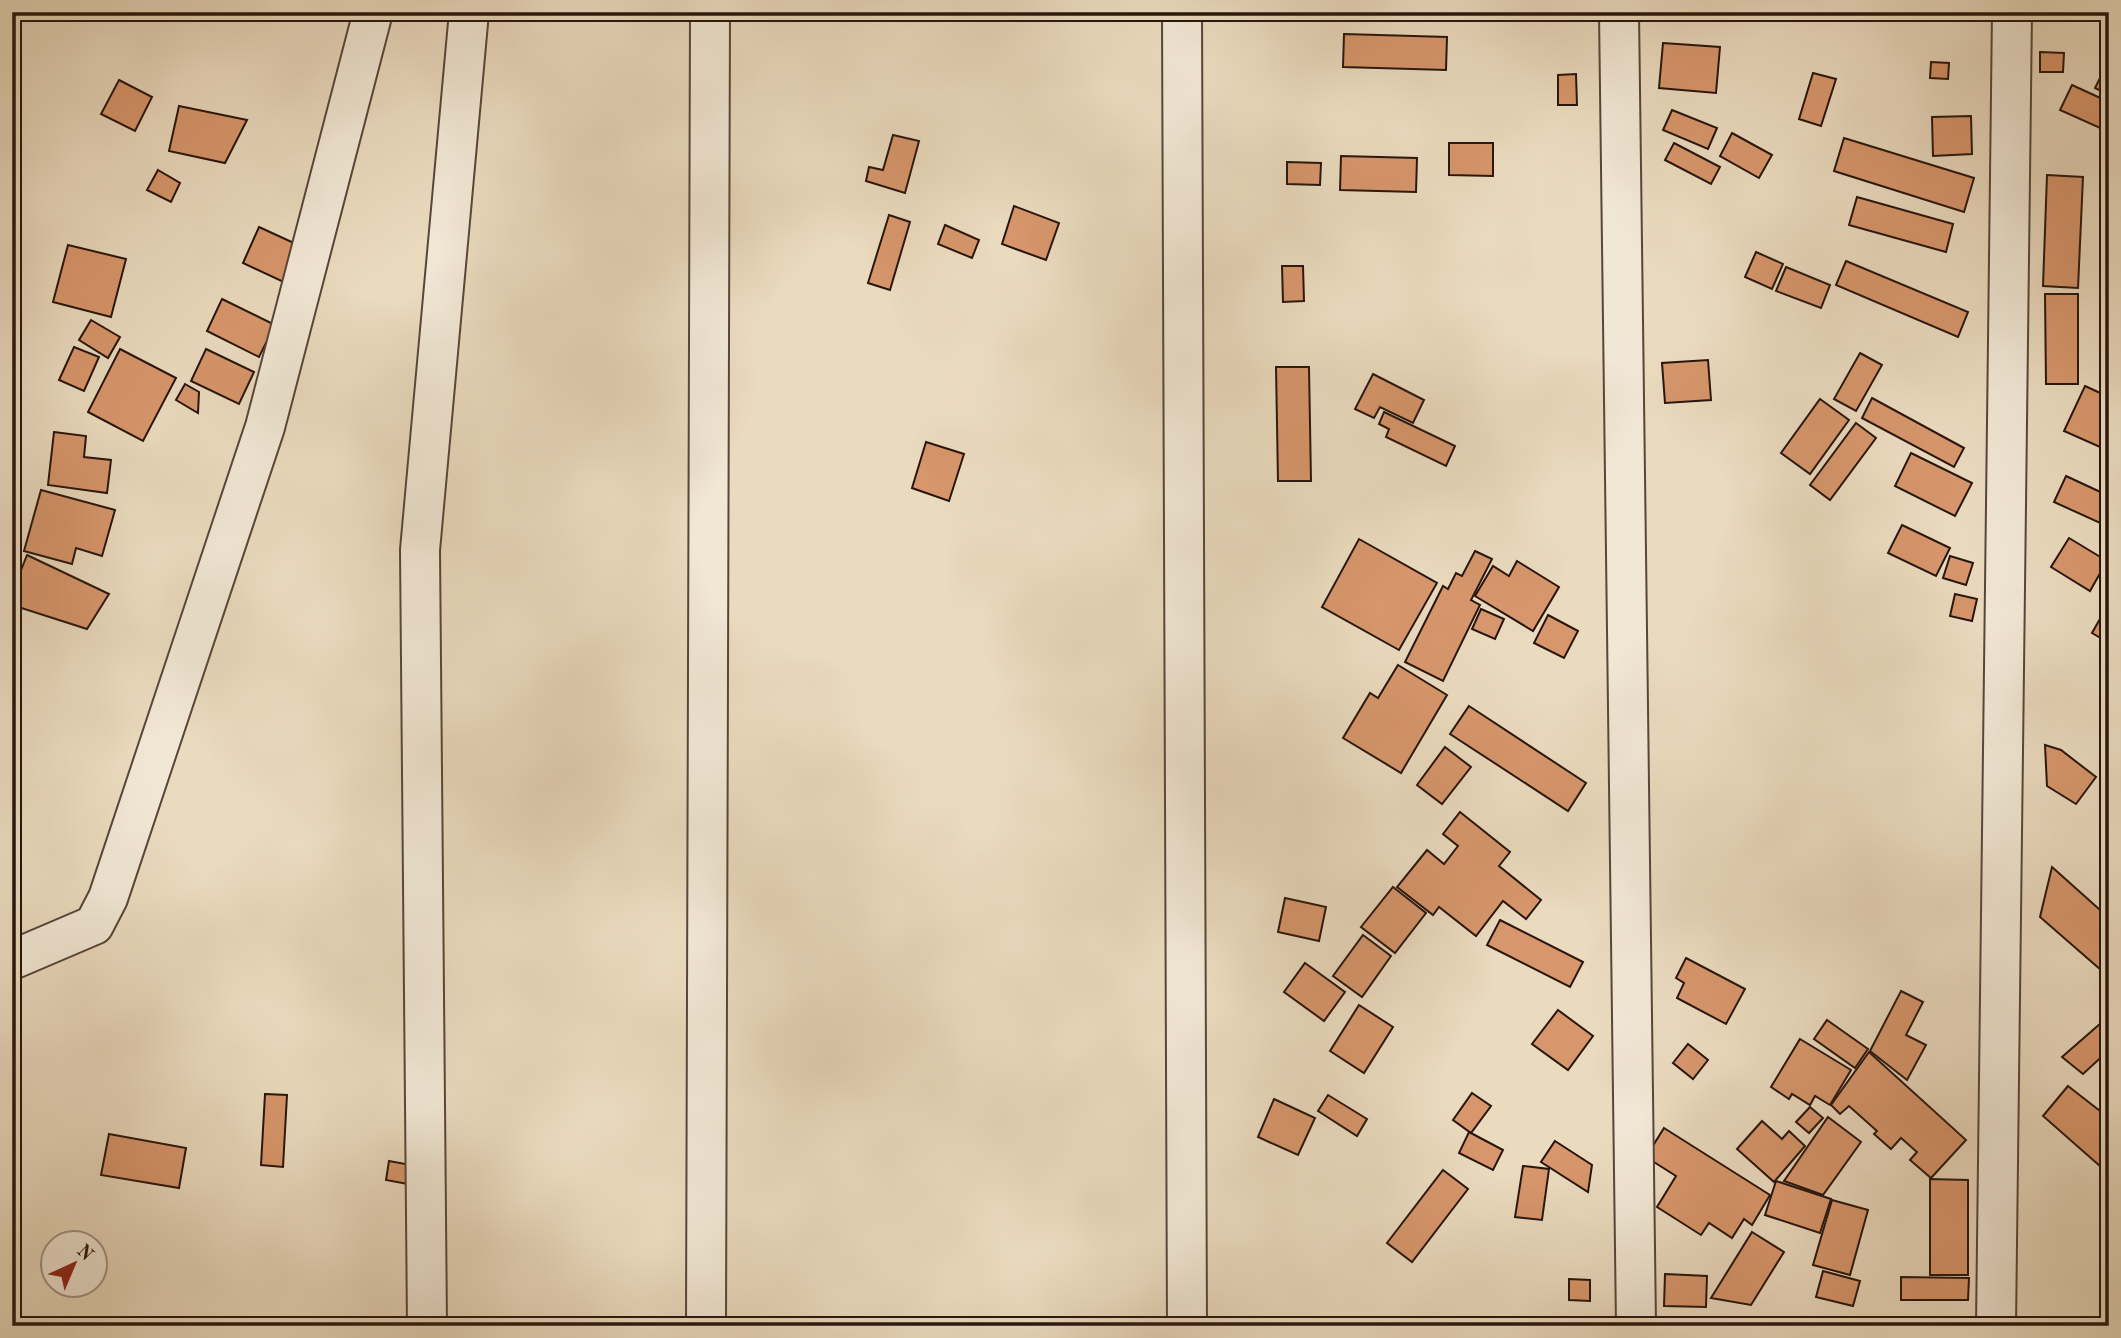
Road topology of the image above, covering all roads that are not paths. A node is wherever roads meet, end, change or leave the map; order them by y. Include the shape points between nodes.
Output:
1 (373, 12) edge
2 (468, 12) edge
3 (710, 12) edge
4 (1182, 12) edge
5 (1619, 12) edge
6 (2012, 12) edge
7 (12, 960) edge
8 (426, 1326) edge
9 (706, 1326) edge
10 (1187, 1326) edge
11 (1636, 1326) edge
12 (1996, 1326) edge

1 - 7 street via 265,427 108,898 93,925
2 - 8 street via 420,550
3 - 9 street
4 - 10 street
5 - 11 street
6 - 12 street

